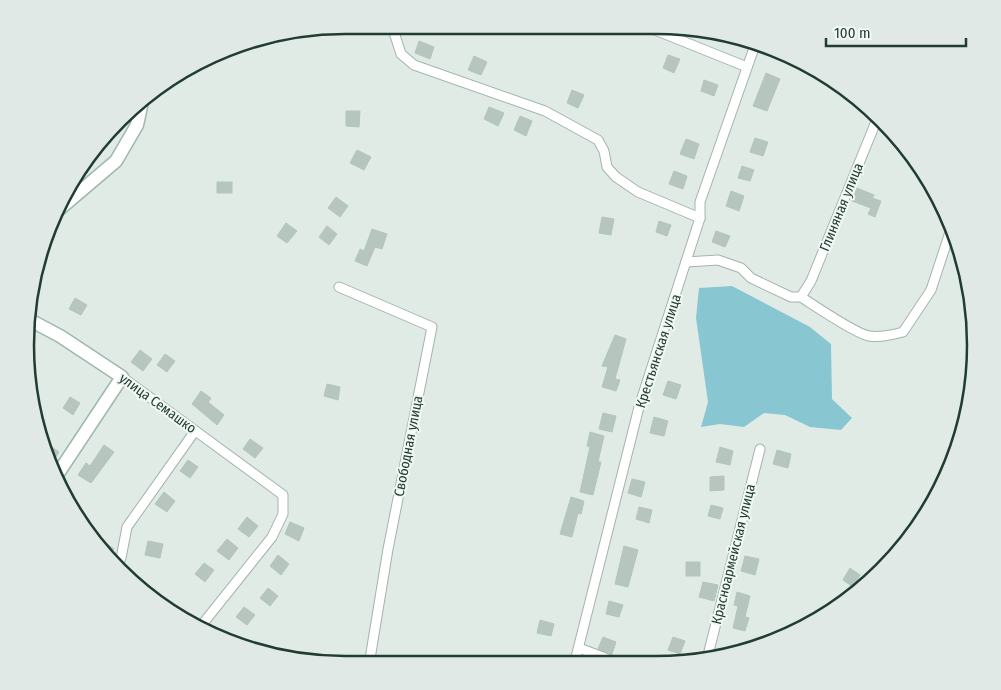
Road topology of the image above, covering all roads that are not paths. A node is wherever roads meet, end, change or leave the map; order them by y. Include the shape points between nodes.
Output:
1 (395, 34) edge
2 (665, 34) edge
3 (754, 49) edge
4 (746, 68) junction
5 (140, 111) edge
6 (876, 125) edge
7 (69, 202) edge
8 (700, 218) junction
9 (948, 237) edge
10 (686, 262) junction
11 (339, 286) dead end
12 (801, 298) junction
13 (34, 322) edge
14 (122, 377) junction
15 (195, 431) junction
16 (760, 449) dead end
17 (60, 470) edge
18 (120, 560) edge
19 (204, 622) edge
20 (578, 648) junction
21 (709, 652) edge
22 (370, 656) edge
23 (576, 656) edge
24 (600, 656) edge

1 - 8 street via 401,54 414,65 545,111 598,140 607,167 616,177 638,192
2 - 4 street
3 - 4 street, Крестьянская улица
4 - 8 street, Крестьянская улица via 700,202
5 - 7 street via 137,125 116,160
6 - 12 street, Глиняная улица
8 - 10 street, Крестьянская улица
9 - 12 street via 931,290 903,332 868,336
10 - 12 street via 718,260 740,268 751,278 791,298
10 - 20 street, Крестьянская улица via 639,407
11 - 22 street, Свободная улица via 432,326
13 - 14 street, улица Семашко
14 - 15 street, улица Семашко
14 - 17 street
15 - 18 street via 127,526
15 - 19 street, улица Семашко via 283,495 283,514 272,536
16 - 21 street, Красноармейская улица
20 - 23 street, Крестьянская улица
20 - 24 street

